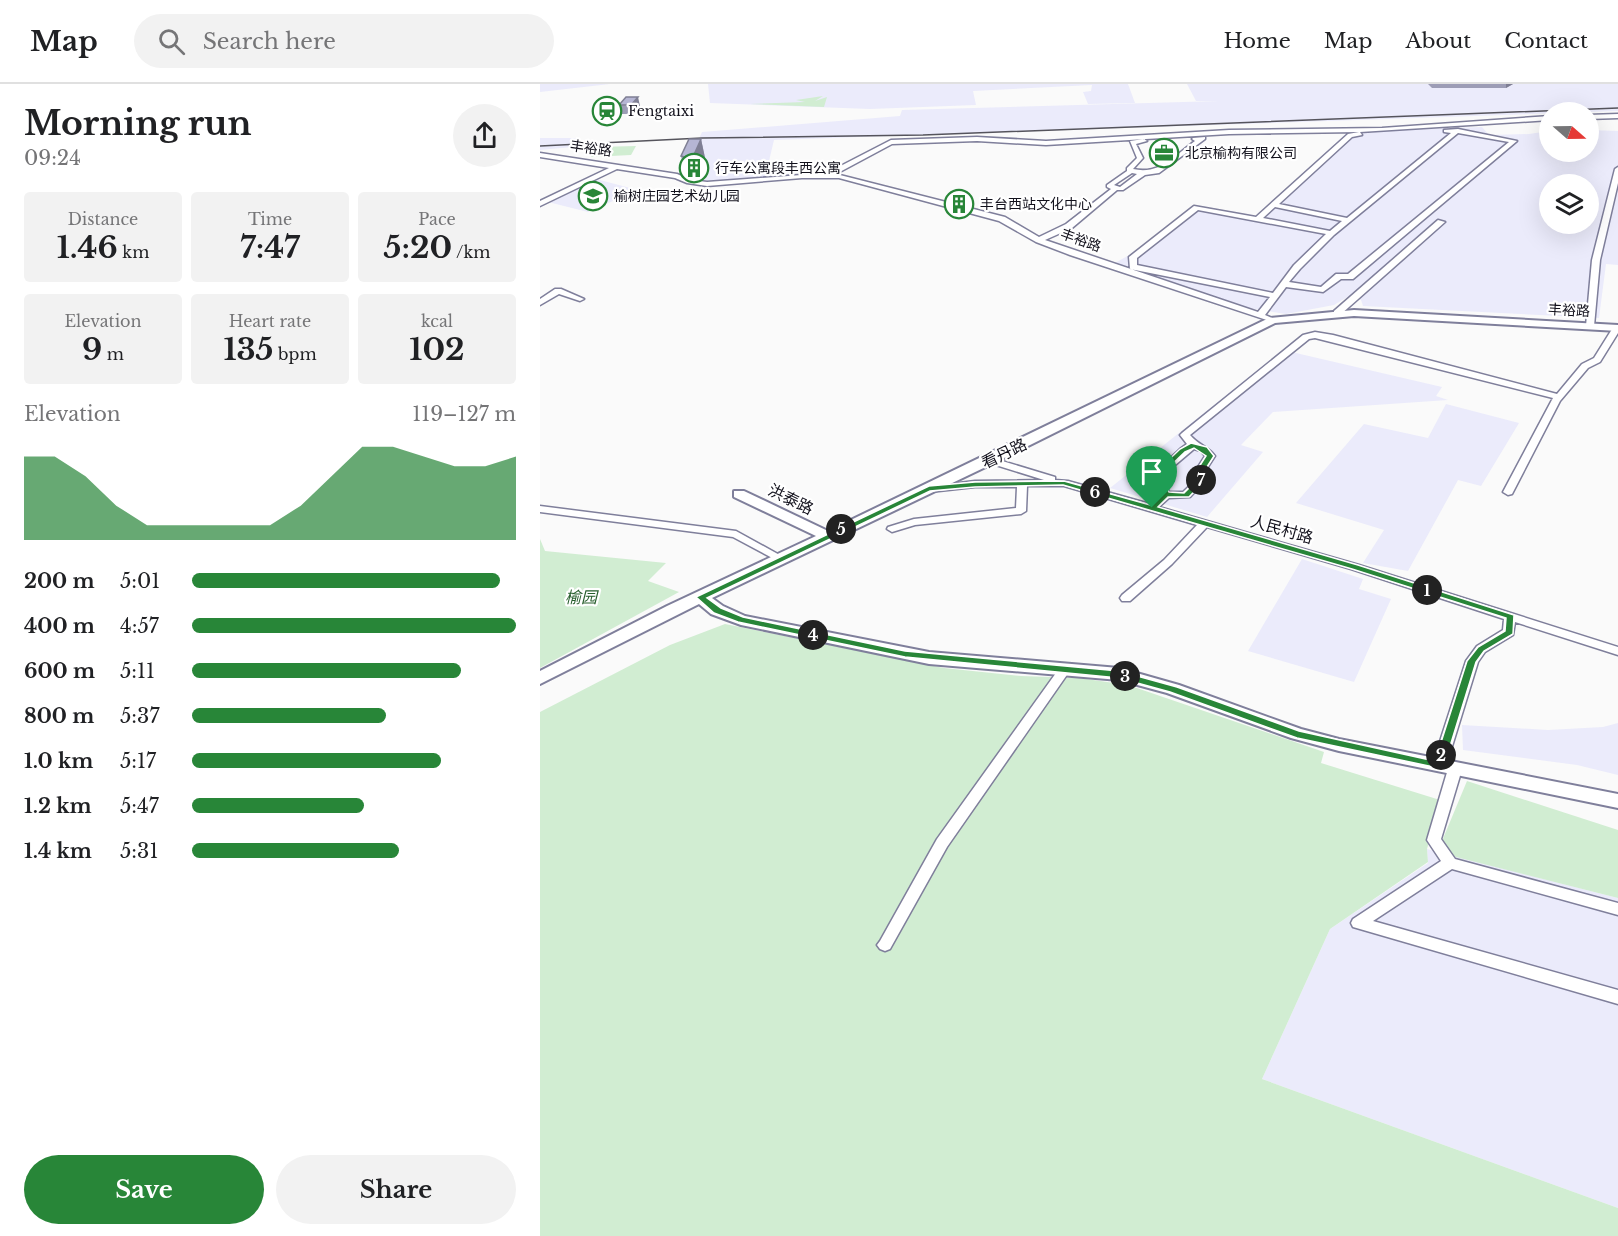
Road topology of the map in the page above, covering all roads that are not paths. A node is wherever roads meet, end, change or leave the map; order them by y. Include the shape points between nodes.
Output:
1 (1618, 116) edge
2 (1599, 117) edge
3 (1539, 119) edge
4 (1456, 131) junction
5 (540, 155) edge
6 (615, 167) junction
7 (1618, 169) edge
8 (1131, 171) junction
9 (1143, 173) junction
10 (829, 175) junction
11 (1116, 188) junction
12 (540, 204) edge
13 (1274, 204) junction
14 (1259, 218) junction
15 (1348, 220) junction
16 (1441, 222) dead end
17 (1331, 233) junction
18 (1039, 240) junction
19 (1285, 284) junction
20 (1276, 296) junction
21 (580, 298) dead end
22 (540, 303) edge
23 (1337, 313) junction
24 (1266, 318) junction
25 (1590, 326) junction
26 (1617, 328) edge
27 (1559, 397) junction
28 (1193, 445) junction
29 (989, 460) junction
30 (1022, 483) junction
31 (1064, 483) junction
32 (929, 489) junction
33 (1508, 492) dead end
34 (739, 494) dead end
35 (1166, 495) junction
36 (1152, 508) junction
37 (540, 509) edge
38 (1204, 523) junction
39 (892, 529) dead end
40 (827, 536) junction
41 (780, 558) junction
42 (706, 595) junction
43 (1126, 598) dead end
44 (1510, 617) junction
45 (1618, 651) edge
46 (1065, 669) junction
47 (540, 678) edge
48 (1444, 765) junction
49 (1618, 791) edge
50 (1618, 801) edge
51 (1450, 863) junction
52 (1618, 909) edge
53 (885, 945) dead end
54 (1618, 997) edge

1 - 2 street
3 - 10 street via 1382,130 1218,132 1046,143 977,139 891,142
4 - 13 street via 1350,135
4 - 15 street
4 - 19 street via 1514,141 1350,277 1339,276 1323,290
5 - 6 street, 丰裕路
6 - 10 street, 丰裕路 via 677,176 693,183
6 - 12 street
7 - 25 street via 1596,260
8 - 9 street
8 - 9 street via 1140,158 1132,142 1203,138 1157,172
8 - 11 street via 1109,186
9 - 11 street via 1121,189
10 - 18 street, 丰裕路 via 1002,219
11 - 18 street via 1069,226
13 - 14 street
13 - 15 street
14 - 17 street
14 - 20 street via 1197,207 1133,257 1133,267
15 - 17 street
16 - 23 street
17 - 19 street
18 - 24 street, 丰裕路
19 - 20 street
20 - 24 street
21 - 22 street via 558,291
23 - 24 street, 丰裕路
23 - 25 street, 丰裕路
24 - 29 street, 看丹路
25 - 26 street, 丰裕路
26 - 27 street via 1597,360 1584,366
27 - 28 street via 1315,335 1306,337 1185,435
27 - 33 street
28 - 35 street via 1156,476
28 - 35 street via 1210,456 1201,470 1205,476 1186,495
29 - 31 street
29 - 32 street, 看丹路
30 - 31 street, 人民村路
30 - 32 street, 人民村路
30 - 39 street via 1022,511 914,522
31 - 36 street, 人民村路
32 - 40 street, 看丹路
34 - 40 street, 洪泰路
35 - 36 street
36 - 38 street, 人民村路
37 - 41 street via 736,534
38 - 43 street via 1168,562
38 - 44 street, 人民村路
40 - 41 street, 看丹路
41 - 42 street, 看丹路
42 - 46 street via 717,610 741,620 905,654
42 - 47 street, 看丹路
42 - 48 street via 732,609 917,649 1137,671 1308,729
44 - 45 street, 人民村路
44 - 48 street via 1509,632 1481,649 1472,661
46 - 48 street via 1147,681 1297,734
46 - 53 street via 942,843
48 - 49 street via 1520,771
48 - 50 street
48 - 51 street via 1434,840
51 - 52 street
51 - 54 street via 1358,923

